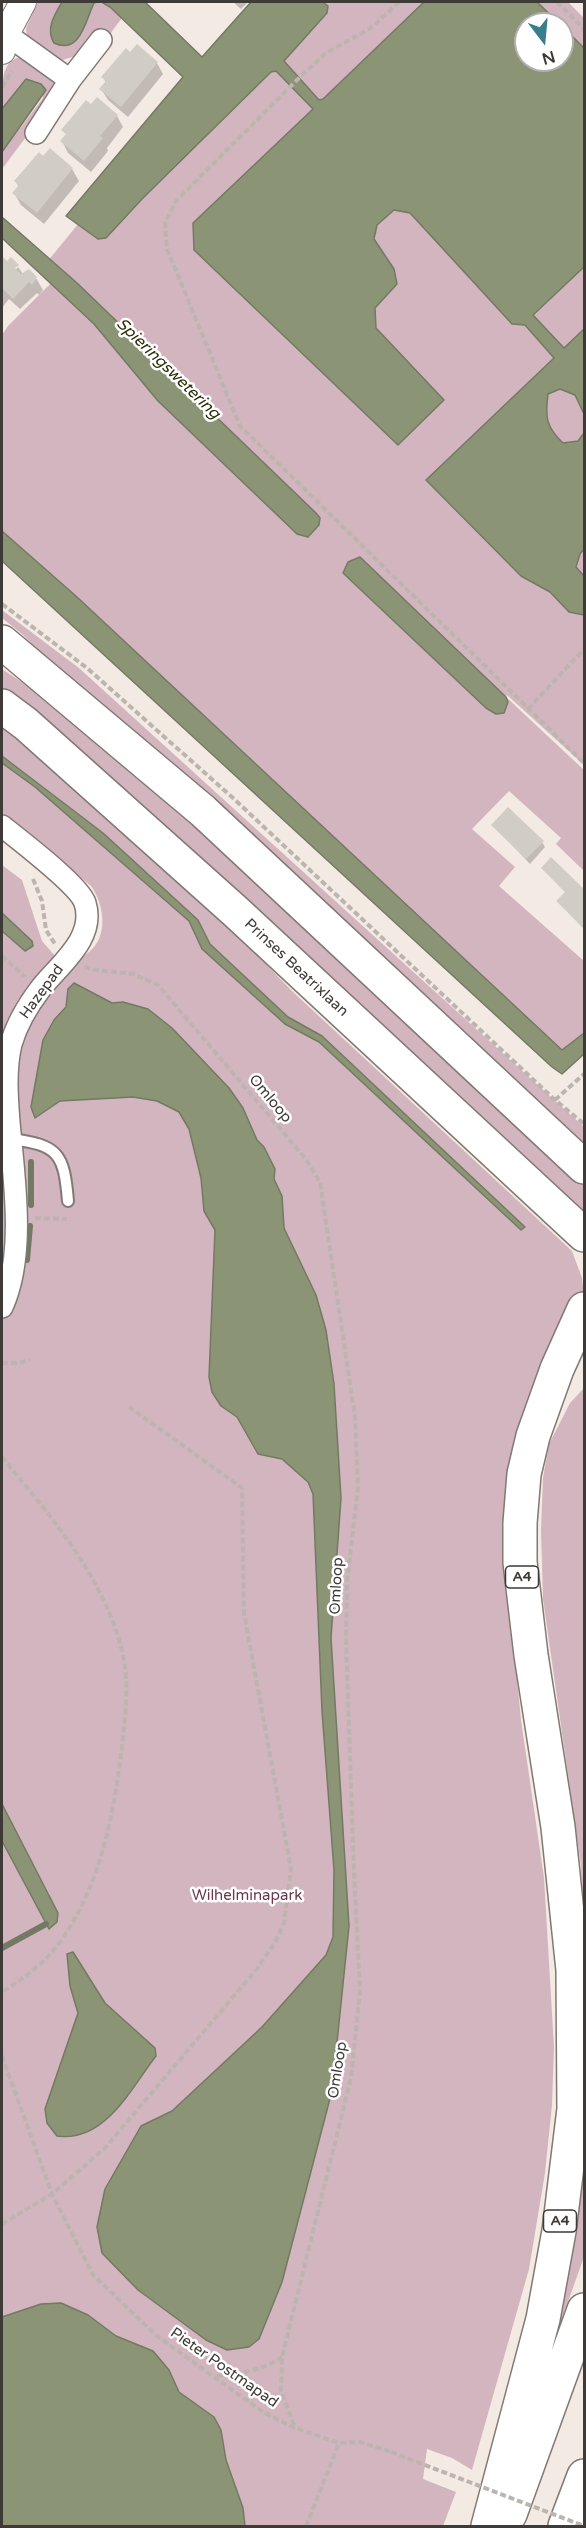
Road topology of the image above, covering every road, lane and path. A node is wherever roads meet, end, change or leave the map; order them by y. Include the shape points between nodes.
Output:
1 (23, 2) edge
2 (399, 2) edge
3 (557, 2) edge
4 (585, 29) edge
5 (101, 40) dead end
6 (3, 41) edge
7 (70, 80) junction
8 (36, 133) dead end
9 (2, 642) edge
10 (585, 649) edge
11 (2, 706) edge
12 (528, 709) junction
13 (585, 763) edge
14 (2, 826) edge
15 (25, 872) dead end
16 (61, 949) junction
17 (2, 956) edge
18 (26, 978) dead end
19 (435, 986) dead end
20 (585, 1074) edge
21 (555, 1100) junction
22 (585, 1124) edge
23 (11, 1139) junction
24 (585, 1167) edge
25 (68, 1201) dead end
26 (585, 1235) edge
27 (2, 1307) edge
28 (585, 1309) edge
29 (30, 1360) dead end
30 (2, 1363) edge
31 (128, 1406) dead end
32 (2, 1457) edge
33 (2, 1992) edge
34 (2, 2056) edge
35 (52, 2194) junction
36 (2, 2224) edge
37 (585, 2310) edge
38 (282, 2356) junction
39 (216, 2376) junction
40 (295, 2428) junction
41 (339, 2443) junction
42 (585, 2476) edge
43 (306, 2526) edge
44 (488, 2526) edge
45 (506, 2526) edge
46 (565, 2526) edge
47 (585, 2526) edge

1 - 6 street
2 - 12 path via 371,28 326,53 176,201 165,223 167,249 240,426
3 - 4 path
5 - 7 street
6 - 7 street
7 - 8 street
9 - 24 main road via 203,811
10 - 12 path
11 - 26 main road, Prinses Beatrixlaan via 234,911
12 - 13 path
14 - 16 street, Hazepad via 40,855 85,903 86,924 79,945
15 - 16 path, Hazepad via 33,879 42,901 46,930
16 - 23 street, Hazepad via 22,1015 11,1045 7,1088
16 - 38 path, Omloop via 89,969 134,974 158,985 305,1158 320,1182 355,1428 358,1487 347,1583 346,1639 360,1992 351,2078
17 - 18 path
19 - 21 path
20 - 21 path
21 - 22 path
23 - 25 lane via 35,1142 54,1150 66,1171
23 - 27 street, Hazepad via 15,1248
28 - 44 main road, A4 via 557,1369 533,1436 524,1474 520,1522 521,1574 558,1827 573,1970 574,2109 543,2319
29 - 30 path
31 - 35 path via 242,1488 244,1613 291,1869 284,1923 256,1970 105,2148
32 - 33 path via 61,1530 95,1581 121,1646 128,1700 119,1774 96,1873 60,1943 39,1967
34 - 35 path, Pieter Postmapad
35 - 36 path
35 - 39 path, Pieter Postmapad via 93,2275 157,2336
37 - 45 main road
38 - 39 path via 267,2367
38 - 40 path, Omloop via 281,2390
39 - 40 path, Pieter Postmapad via 263,2412
40 - 41 path, Pieter Postmapad
41 - 43 path
41 - 47 path, Pieter Postmapad, bridge via 360,2442 391,2452
42 - 46 main road

